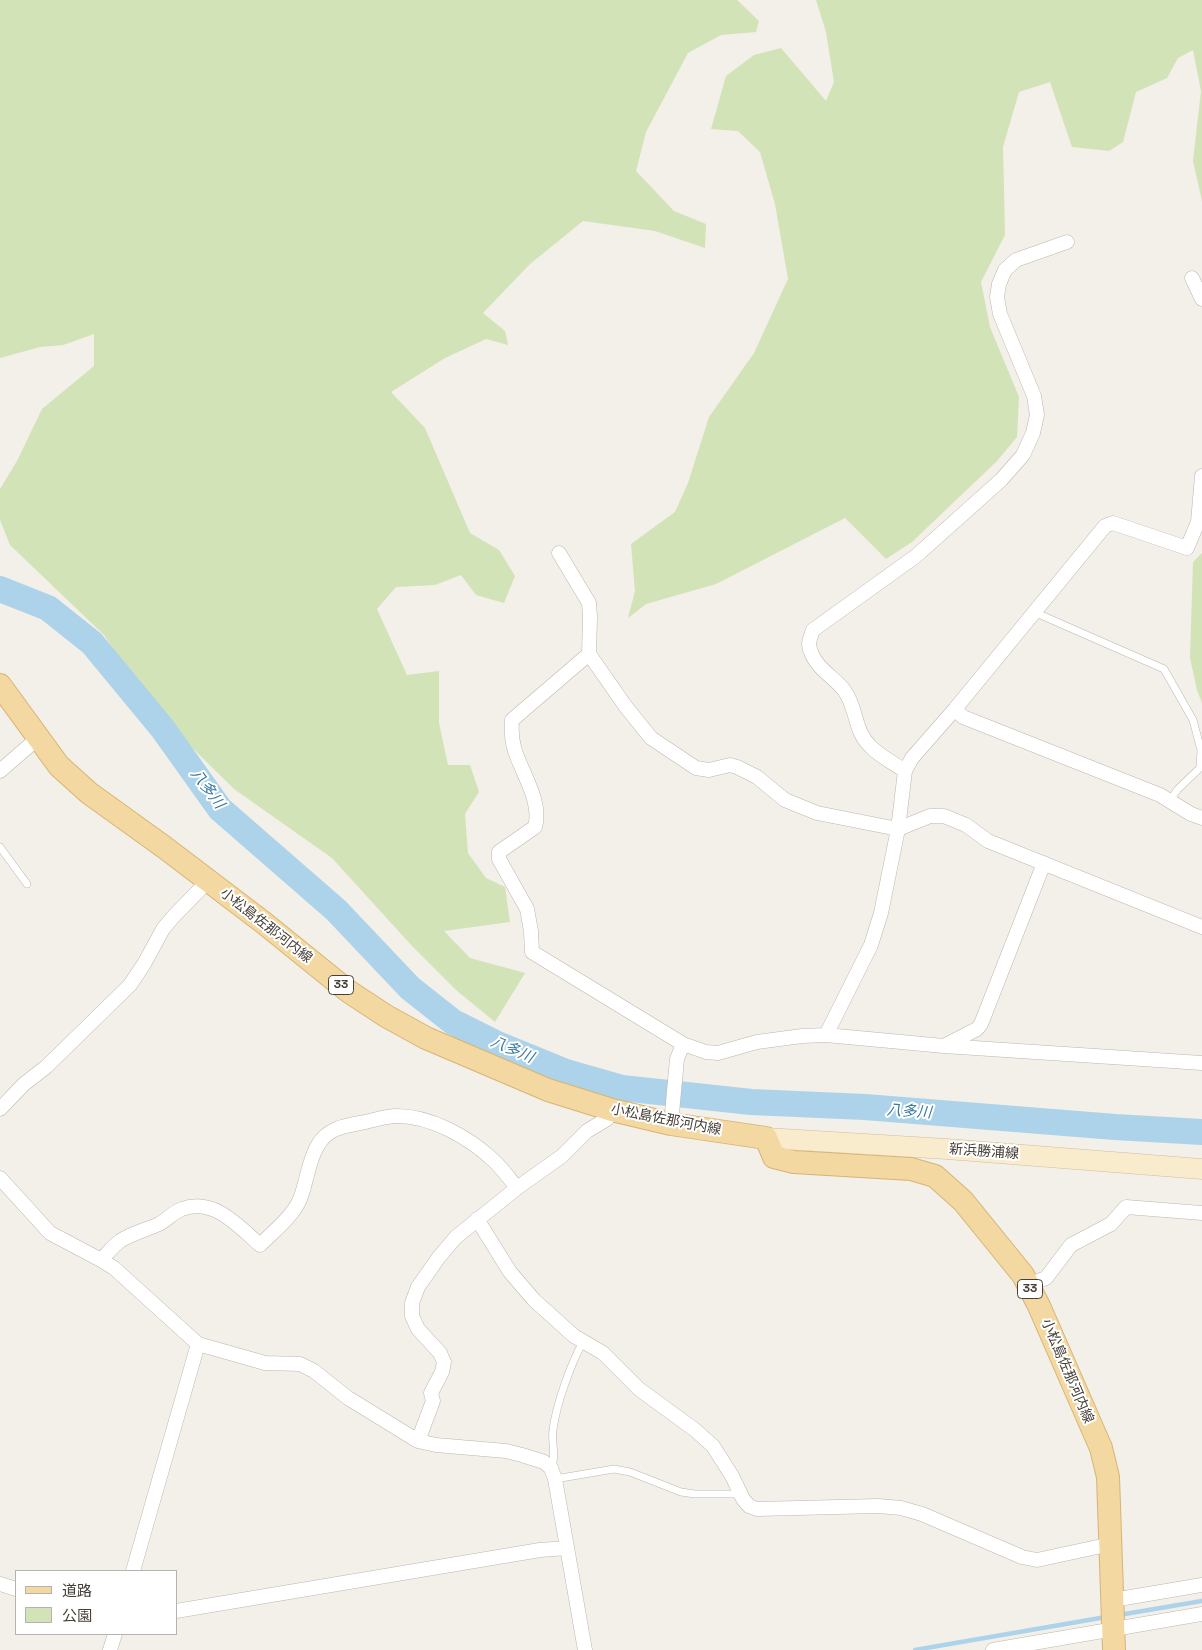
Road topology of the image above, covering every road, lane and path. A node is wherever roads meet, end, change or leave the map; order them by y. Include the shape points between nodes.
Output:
1 (1067, 242) dead end
2 (1192, 278) dead end
3 (1202, 299) edge
4 (1202, 476) edge
5 (559, 553) dead end
6 (1034, 612) junction
7 (588, 654) junction
8 (0, 685) edge
9 (955, 710) junction
10 (38, 738) junction
11 (0, 771) edge
12 (905, 771) junction
13 (1170, 800) junction
14 (1202, 818) edge
15 (898, 829) junction
16 (0, 848) edge
17 (1044, 863) junction
18 (208, 881) junction
19 (27, 884) dead end
20 (1202, 927) edge
21 (826, 1035) junction
22 (683, 1044) junction
23 (944, 1046) junction
24 (1202, 1063) edge
25 (0, 1109) edge
26 (612, 1110) junction
27 (672, 1119) junction
28 (766, 1138) junction
29 (1202, 1169) edge
30 (0, 1178) edge
31 (517, 1188) junction
32 (1202, 1213) edge
33 (477, 1219) junction
34 (101, 1260) junction
35 (1028, 1285) junction
36 (583, 1342) junction
37 (198, 1344) junction
38 (418, 1441) junction
39 (553, 1473) junction
40 (740, 1492) junction
41 (1111, 1544) junction
42 (567, 1548) junction
43 (133, 1570) edge
44 (0, 1584) edge
45 (1202, 1585) edge
46 (15, 1589) edge
47 (178, 1611) edge
48 (1202, 1614) edge
49 (1113, 1622) edge
50 (115, 1635) edge
51 (110, 1650) edge
52 (585, 1650) edge
53 (993, 1650) edge

1 - 12 street via 1016,260 1005,270 999,284 1000,314 1034,396 1037,415 1023,455 1001,480 916,556 813,630 808,642 818,665 844,690 852,703 862,737 870,747
2 - 3 street
4 - 6 street via 1198,522 1187,548 1114,523 1105,526
5 - 7 street via 589,603
6 - 9 street
6 - 13 lane via 1164,669 1193,720 1201,750 1200,768
7 - 15 street via 651,738 696,768 738,767 758,777 784,800 796,806
7 - 22 street via 512,720 514,750 538,818 535,827 499,852 499,859 528,909 532,952
8 - 10 main road, 小松島佐那河内線 / 33
9 - 12 street via 912,758
9 - 13 street via 963,717
10 - 11 street
10 - 18 main road, 小松島佐那河内線 / 33 via 59,766 89,793
12 - 15 street
13 - 14 street
15 - 17 street via 930,816 944,816 966,825 988,841
15 - 21 street via 871,945
16 - 19 lane
17 - 20 street
17 - 23 street via 981,1024
18 - 25 street via 168,923 130,985
18 - 26 main road, 小松島佐那河内線 / 33 via 348,991 386,1016 426,1038 548,1090
21 - 22 street via 758,1042 718,1053
21 - 23 street
22 - 27 street via 677,1059
23 - 24 street
26 - 27 main road, 小松島佐那河内線 / 33
26 - 31 street via 607,1119 587,1131 562,1156
27 - 28 main road, 小松島佐那河内線 / 33
28 - 29 main road, 新浜勝浦線
28 - 35 main road, 小松島佐那河内線 / 33 via 774,1157 780,1160 911,1169 935,1176 963,1201
30 - 34 street via 50,1233
31 - 33 street
31 - 34 street via 493,1160 469,1141 421,1118 396,1116 339,1127 327,1134 315,1151 300,1201 260,1245 223,1213 193,1205 134,1233 119,1242
32 - 35 street via 1126,1207 1111,1224 1071,1245 1046,1278
33 - 36 street via 510,1272 534,1300
33 - 38 street via 439,1257 418,1287 412,1303 412,1316 418,1329 444,1362 431,1393 434,1401
34 - 37 street
35 - 41 main road, 小松島佐那河内線 / 33 via 1100,1448 1108,1477
36 - 39 lane via 557,1409 552,1432
36 - 40 street via 603,1353 639,1389 712,1446
37 - 38 street via 265,1363 300,1364
37 - 43 street
38 - 39 street via 436,1446 506,1451 544,1462
39 - 40 lane via 614,1468 681,1492
39 - 42 street
40 - 41 street via 749,1506 756,1509 900,1508 922,1514 1022,1557 1037,1560
41 - 49 main road, 小松島佐那河内線 / 33
42 - 47 street
42 - 52 street
44 - 46 street
45 - 49 street
48 - 49 street
49 - 53 street
50 - 51 street

